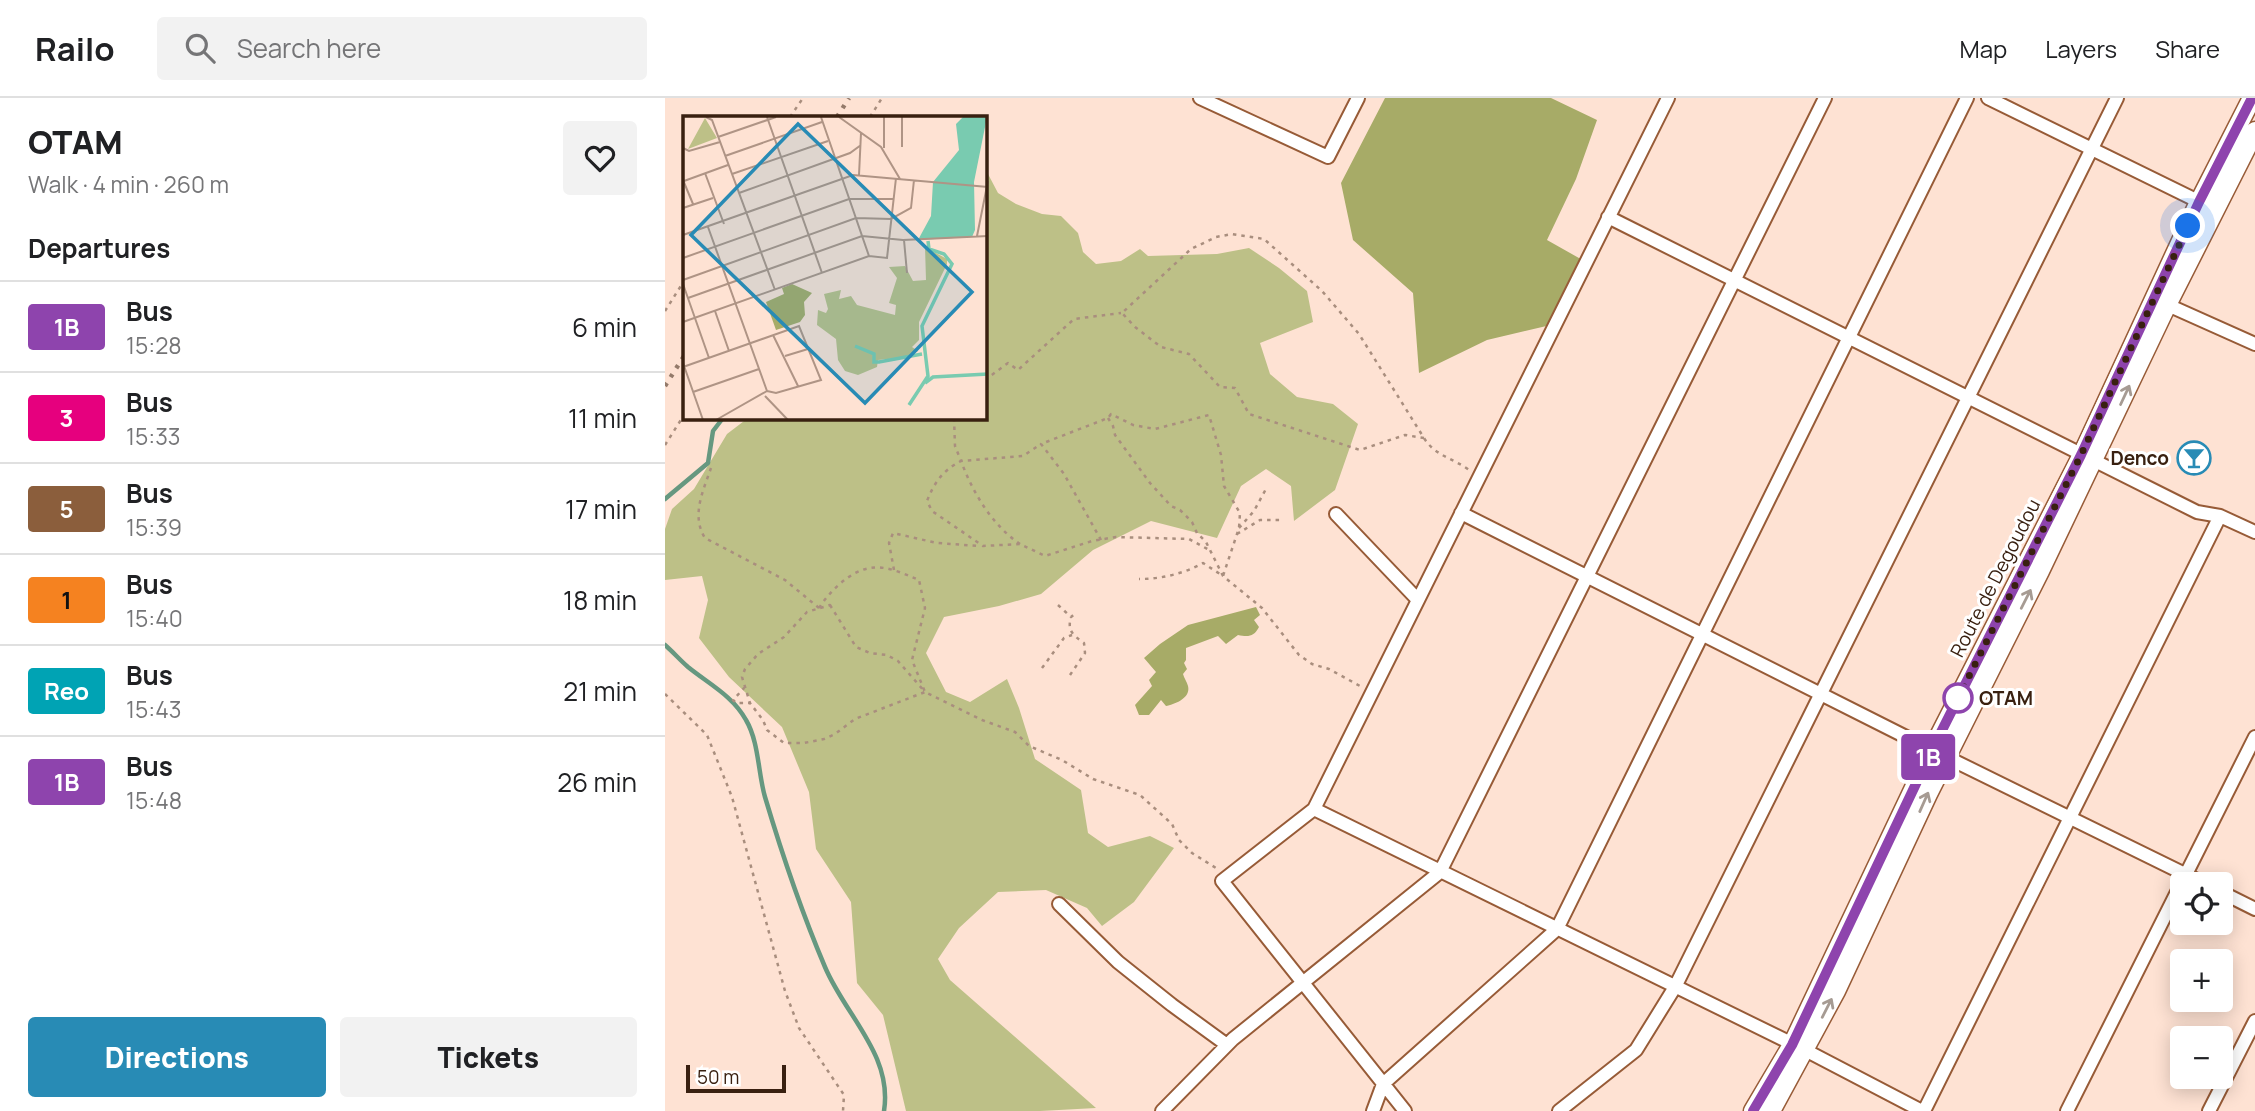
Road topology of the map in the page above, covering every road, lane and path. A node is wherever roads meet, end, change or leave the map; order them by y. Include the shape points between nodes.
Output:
1 (803, 98) edge
2 (882, 98) edge
3 (1200, 98) edge
4 (1358, 98) edge
5 (1668, 98) edge
6 (1825, 98) edge
7 (1967, 98) edge
8 (1988, 98) edge
9 (2117, 98) edge
10 (2252, 98) edge
11 (791, 116) edge
12 (871, 116) edge
13 (2255, 131) edge
14 (2092, 149) junction
15 (2207, 206) junction
16 (1608, 217) junction
17 (1734, 281) junction
18 (683, 283) edge
19 (2161, 302) junction
20 (665, 311) edge
21 (1122, 313) junction
22 (1848, 338) junction
23 (2255, 344) edge
24 (987, 379) edge
25 (1968, 398) junction
26 (683, 417) edge
27 (1108, 418) junction
28 (954, 420) edge
29 (1424, 438) junction
30 (1041, 444) junction
31 (665, 445) edge
32 (2088, 458) junction
33 (961, 461) junction
34 (711, 468) dead end
35 (1479, 478) junction
36 (1267, 487) dead end
37 (1461, 513) junction
38 (1336, 514) dead end
39 (2220, 516) junction
40 (1280, 520) dead end
41 (1239, 528) junction
42 (2255, 532) edge
43 (1237, 534) junction
44 (1101, 540) junction
45 (1020, 544) junction
46 (983, 546) junction
47 (1211, 551) junction
48 (895, 570) junction
49 (1223, 576) junction
50 (1587, 576) junction
51 (1139, 579) dead end
52 (1418, 600) junction
53 (1058, 605) dead end
54 (819, 608) junction
55 (1077, 611) dead end
56 (1071, 617) junction
57 (1702, 634) junction
58 (1072, 635) junction
59 (1042, 668) dead end
60 (1070, 675) dead end
61 (745, 687) junction
62 (925, 692) junction
63 (1372, 693) junction
64 (1822, 693) junction
65 (665, 694) edge
66 (750, 703) junction
67 (2255, 737) edge
68 (1939, 753) junction
69 (1314, 809) junction
70 (2069, 817) junction
71 (1440, 872) junction
72 (2182, 872) edge
73 (2187, 872) edge
74 (1222, 881) junction
75 (2233, 898) edge
76 (1059, 904) dead end
77 (2170, 906) edge
78 (2255, 909) edge
79 (1557, 929) junction
80 (1303, 983) junction
81 (1675, 987) junction
82 (2255, 1021) edge
83 (1227, 1045) junction
84 (1799, 1048) junction
85 (1383, 1084) junction
86 (843, 1111) edge
87 (1162, 1111) edge
88 (1373, 1111) edge
89 (1405, 1111) edge
90 (1559, 1111) edge
91 (1753, 1111) edge
92 (1770, 1111) edge
93 (1923, 1111) edge
94 (2067, 1111) edge
95 (2210, 1111) edge

1 - 11 path
2 - 12 path
3 - 4 street via 1328,157
5 - 16 street
6 - 17 street
7 - 22 street
8 - 14 street
9 - 14 street
10 - 15 main road, Route de Degoudou
13 - 15 main road, Route de Degoudou
14 - 15 street
14 - 25 street
15 - 19 main road, Route de Degoudou
16 - 17 street
16 - 35 street
17 - 22 street
17 - 50 street
18 - 20 path
19 - 23 street
19 - 32 main road, Route de Degoudou
21 - 24 path via 1075,318 1019,370 1009,363
21 - 29 path via 1161,347 1189,354 1220,387 1235,388 1249,414 1360,450 1405,435
21 - 29 path via 1191,249 1232,234 1265,239 1322,291 1359,334
22 - 25 street
22 - 57 street
25 - 32 street
25 - 64 street
26 - 31 path
27 - 30 path
27 - 41 path via 1111,415 1155,429 1209,415 1224,486 1240,513
27 - 47 path via 1150,483 1192,522
28 - 33 path
29 - 35 path via 1443,458
30 - 33 path via 1023,456
30 - 44 path
32 - 39 street via 2197,512
32 - 68 main road, Route de Degoudou
33 - 45 path via 971,488 989,514
33 - 46 path via 941,474 927,500 932,511
34 - 54 path via 698,505 705,538 785,580
35 - 37 street
36 - 41 path
37 - 50 street
37 - 52 street
38 - 52 street
39 - 42 street
39 - 70 street
40 - 43 path via 1260,520
41 - 43 path
43 - 49 path
44 - 45 path via 1045,556
44 - 47 path via 1189,539
45 - 46 path
46 - 48 path via 937,543 893,533 889,543
47 - 49 path
48 - 54 path via 870,568 851,576 829,593
48 - 62 path via 919,580 925,608 912,660
49 - 51 path via 1203,563 1162,579
49 - 63 path via 1262,608 1299,655
50 - 57 street
50 - 71 street
52 - 63 street
53 - 56 path
54 - 61 path via 807,612 784,637 758,653 741,677
54 - 62 path via 830,605 856,647 898,662
55 - 56 path
56 - 58 path
57 - 64 street
57 - 79 street
58 - 59 path via 1064,638
58 - 60 path via 1084,643 1085,653
61 - 66 path
61 - 66 path via 733,700
62 - 66 path via 855,719 824,739 804,743 784,743 768,730
62 - 74 path via 1015,732 1029,746 1093,779 1140,795 1172,824 1192,853 1215,866
63 - 69 street
64 - 68 street
64 - 81 street
65 - 86 path via 707,735 732,797 785,991 799,1028 844,1095
67 - 73 street
68 - 70 street
68 - 84 main road, Route de Degoudou via 1879,902
69 - 71 street
69 - 74 street
70 - 72 street
70 - 93 street
71 - 79 street
71 - 80 street
74 - 80 street
75 - 78 street
76 - 83 street via 1118,962
77 - 94 street
79 - 81 street
79 - 85 street
80 - 83 street
80 - 85 street
81 - 84 street
81 - 90 street via 1636,1051
82 - 95 street
83 - 87 street
84 - 91 main road, Route de Degoudou
84 - 92 main road, Route de Degoudou
84 - 93 street
85 - 88 street
85 - 89 street

